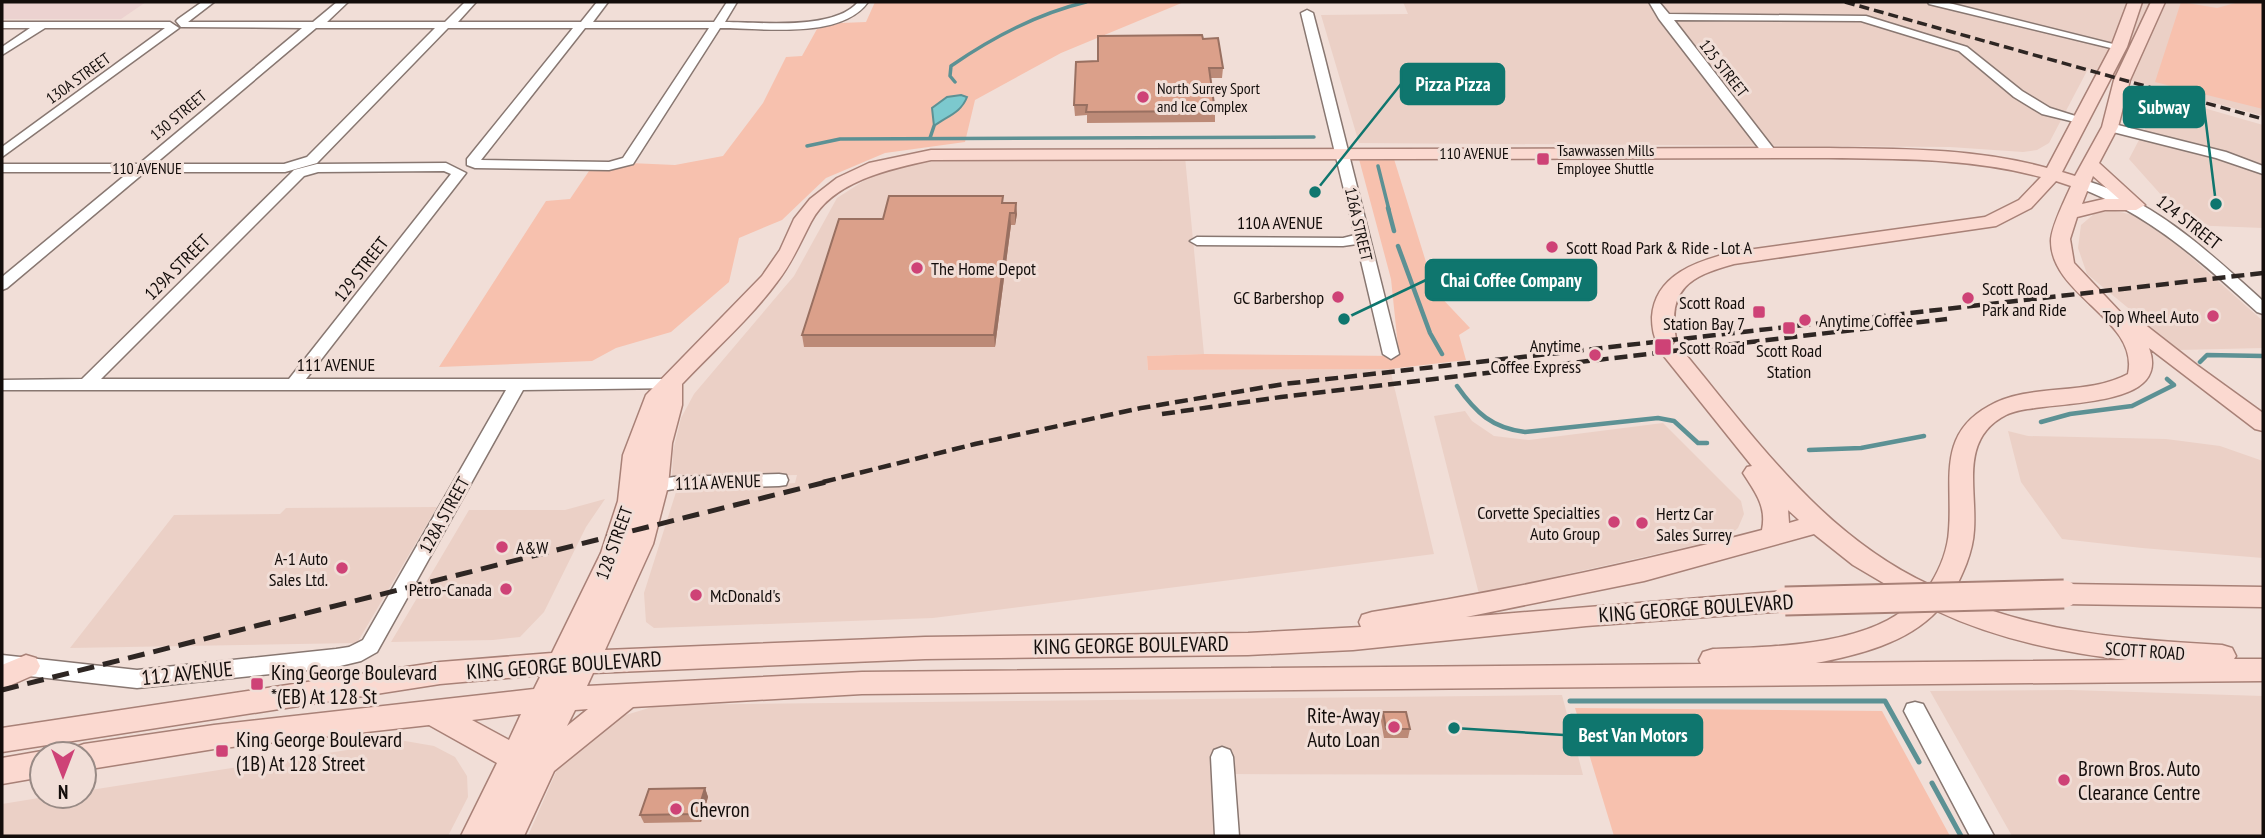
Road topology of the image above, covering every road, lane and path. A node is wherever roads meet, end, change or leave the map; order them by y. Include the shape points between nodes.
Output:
1 (209, 2) edge
2 (343, 2) edge
3 (471, 2) edge
4 (603, 2) edge
5 (732, 2) edge
6 (863, 2) edge
7 (1654, 2) edge
8 (1933, 2) edge
9 (2158, 2) edge
10 (2131, 3) edge
11 (1307, 13) dead end
12 (1663, 17) junction
13 (2, 24) edge
14 (43, 25) junction
15 (177, 25) junction
16 (314, 25) junction
17 (447, 25) junction
18 (583, 25) junction
19 (717, 25) junction
20 (2119, 47) junction
21 (2, 52) edge
22 (2079, 119) junction
23 (2110, 127) junction
24 (2, 153) edge
25 (1344, 153) junction
26 (1770, 153) junction
27 (2061, 155) junction
28 (1991, 160) junction
29 (894, 161) joint
30 (2090, 164) junction
31 (2, 168) edge
32 (141, 169) junction
33 (2263, 170) edge
34 (294, 171) junction
35 (2052, 174) junction
36 (458, 177) joint
37 (2080, 183) junction
38 (2033, 200) junction
39 (2136, 205) junction
40 (2069, 214) junction
41 (1362, 238) junction
42 (1197, 241) dead end
43 (2079, 282) junction
44 (2, 285) edge
45 (2263, 309) edge
46 (1673, 352) junction
47 (1391, 354) dead end
48 (671, 384) junction
49 (2, 385) edge
50 (86, 385) junction
51 (293, 385) junction
52 (517, 385) junction
53 (2263, 424) edge
54 (779, 480) dead end
55 (656, 486) junction
56 (1818, 524) junction
57 (1773, 536) junction
58 (2263, 597) edge
59 (1933, 598) junction
60 (1248, 644) junction
61 (370, 646) joint
62 (2263, 659) edge
63 (573, 662) junction
64 (10, 669) edge
65 (2263, 670) edge
66 (1290, 677) junction
67 (627, 695) junction
68 (554, 699) junction
69 (1915, 711) dead end
70 (431, 712) junction
71 (2, 740) edge
72 (98, 755) edge
73 (1222, 757) dead end
74 (530, 760) junction
75 (28, 766) edge
76 (2, 771) edge
77 (477, 836) edge
78 (508, 836) edge
79 (1227, 836) edge
80 (1982, 836) edge

1 - 15 street, 130A STREET
2 - 16 street, 130 STREET
3 - 17 street, 129A STREET
4 - 18 street
5 - 19 street
6 - 19 street via 856,11 834,20
7 - 12 street, 125 STREET
8 - 20 street
9 - 23 main road via 2122,80
10 - 20 main road
11 - 25 street, 126A STREET
12 - 22 street via 1862,18 1963,49 2046,111
12 - 26 street, 125 STREET
13 - 14 street
14 - 15 street
14 - 21 street
15 - 16 street
15 - 24 street, 130A STREET
16 - 17 street
16 - 32 street, 130 STREET
17 - 18 street
17 - 34 street, 129A STREET via 312,160
18 - 19 street
18 - 19 street via 472,162 609,166 628,161
20 - 22 main road
22 - 27 main road
23 - 30 main road
23 - 33 street
25 - 26 main road, 110 AVENUE
25 - 29 main road, 110 AVENUE via 931,155
25 - 41 street, 126A STREET
26 - 28 main road, 110 AVENUE
27 - 28 main road
27 - 35 main road
28 - 35 main road, 110 AVENUE
28 - 38 main road
29 - 48 main road, 128 STREET via 843,182 817,203 769,280
30 - 37 main road
30 - 39 main road
31 - 32 street, 110 AVENUE
32 - 34 street, 110 AVENUE
32 - 44 street, 130 STREET
34 - 36 street, 110 AVENUE via 446,167 460,173
34 - 50 street, 129A STREET
35 - 37 main road, 110 AVENUE
35 - 38 main road
36 - 51 street, 129 STREET
37 - 39 street, 124 STREET
37 - 40 main road
38 - 46 main road via 1989,222 1733,258 1698,269 1667,295 1661,315
39 - 40 main road via 2105,204
39 - 45 street, 124 STREET via 2184,239
40 - 43 main road via 2060,253
41 - 42 street, 110A AVENUE via 1343,242
41 - 47 street, 126A STREET
43 - 53 main road
43 - 59 main road via 2128,332 2139,350 2138,378 2109,393 2019,404 1981,421 1965,445 1960,468 1962,536 1952,570
46 - 56 main road, SCOTT ROAD
46 - 57 main road via 1682,375 1774,501 1778,520
48 - 52 street, 111 AVENUE
48 - 55 main road, 128 STREET
48 - 63 main road, 128 STREET via 654,400 635,454 624,527
49 - 50 street, 111 AVENUE
50 - 51 street, 111 AVENUE
51 - 52 street, 111 AVENUE
52 - 61 street, 128A STREET
54 - 55 street, 111A AVENUE
55 - 63 main road, 128 STREET via 640,544
56 - 57 main road
56 - 59 main road, SCOTT ROAD via 1864,559
57 - 60 main road via 1598,581
58 - 60 main road, KING GEORGE BOULEVARD, bridge via 2064,594 1785,601
59 - 62 main road, SCOTT ROAD via 2006,627 2064,642
59 - 66 main road via 1905,621 1871,638 1810,654 1452,666
60 - 63 main road, KING GEORGE BOULEVARD via 925,648
61 - 64 street, 112 AVENUE via 336,658 137,679
63 - 68 main road, 128 STREET
63 - 71 main road, KING GEORGE BOULEVARD via 440,673
65 - 66 main road, KING GEORGE BOULEVARD
66 - 67 main road, KING GEORGE BOULEVARD via 862,683
67 - 68 main road, KING GEORGE BOULEVARD
67 - 74 main road
68 - 70 main road, KING GEORGE BOULEVARD
68 - 74 main road, 128 STREET via 545,744
69 - 80 street
70 - 72 main road, KING GEORGE BOULEVARD
70 - 74 main road
73 - 79 street
74 - 77 main road
74 - 78 main road, 128 STREET
75 - 76 main road

